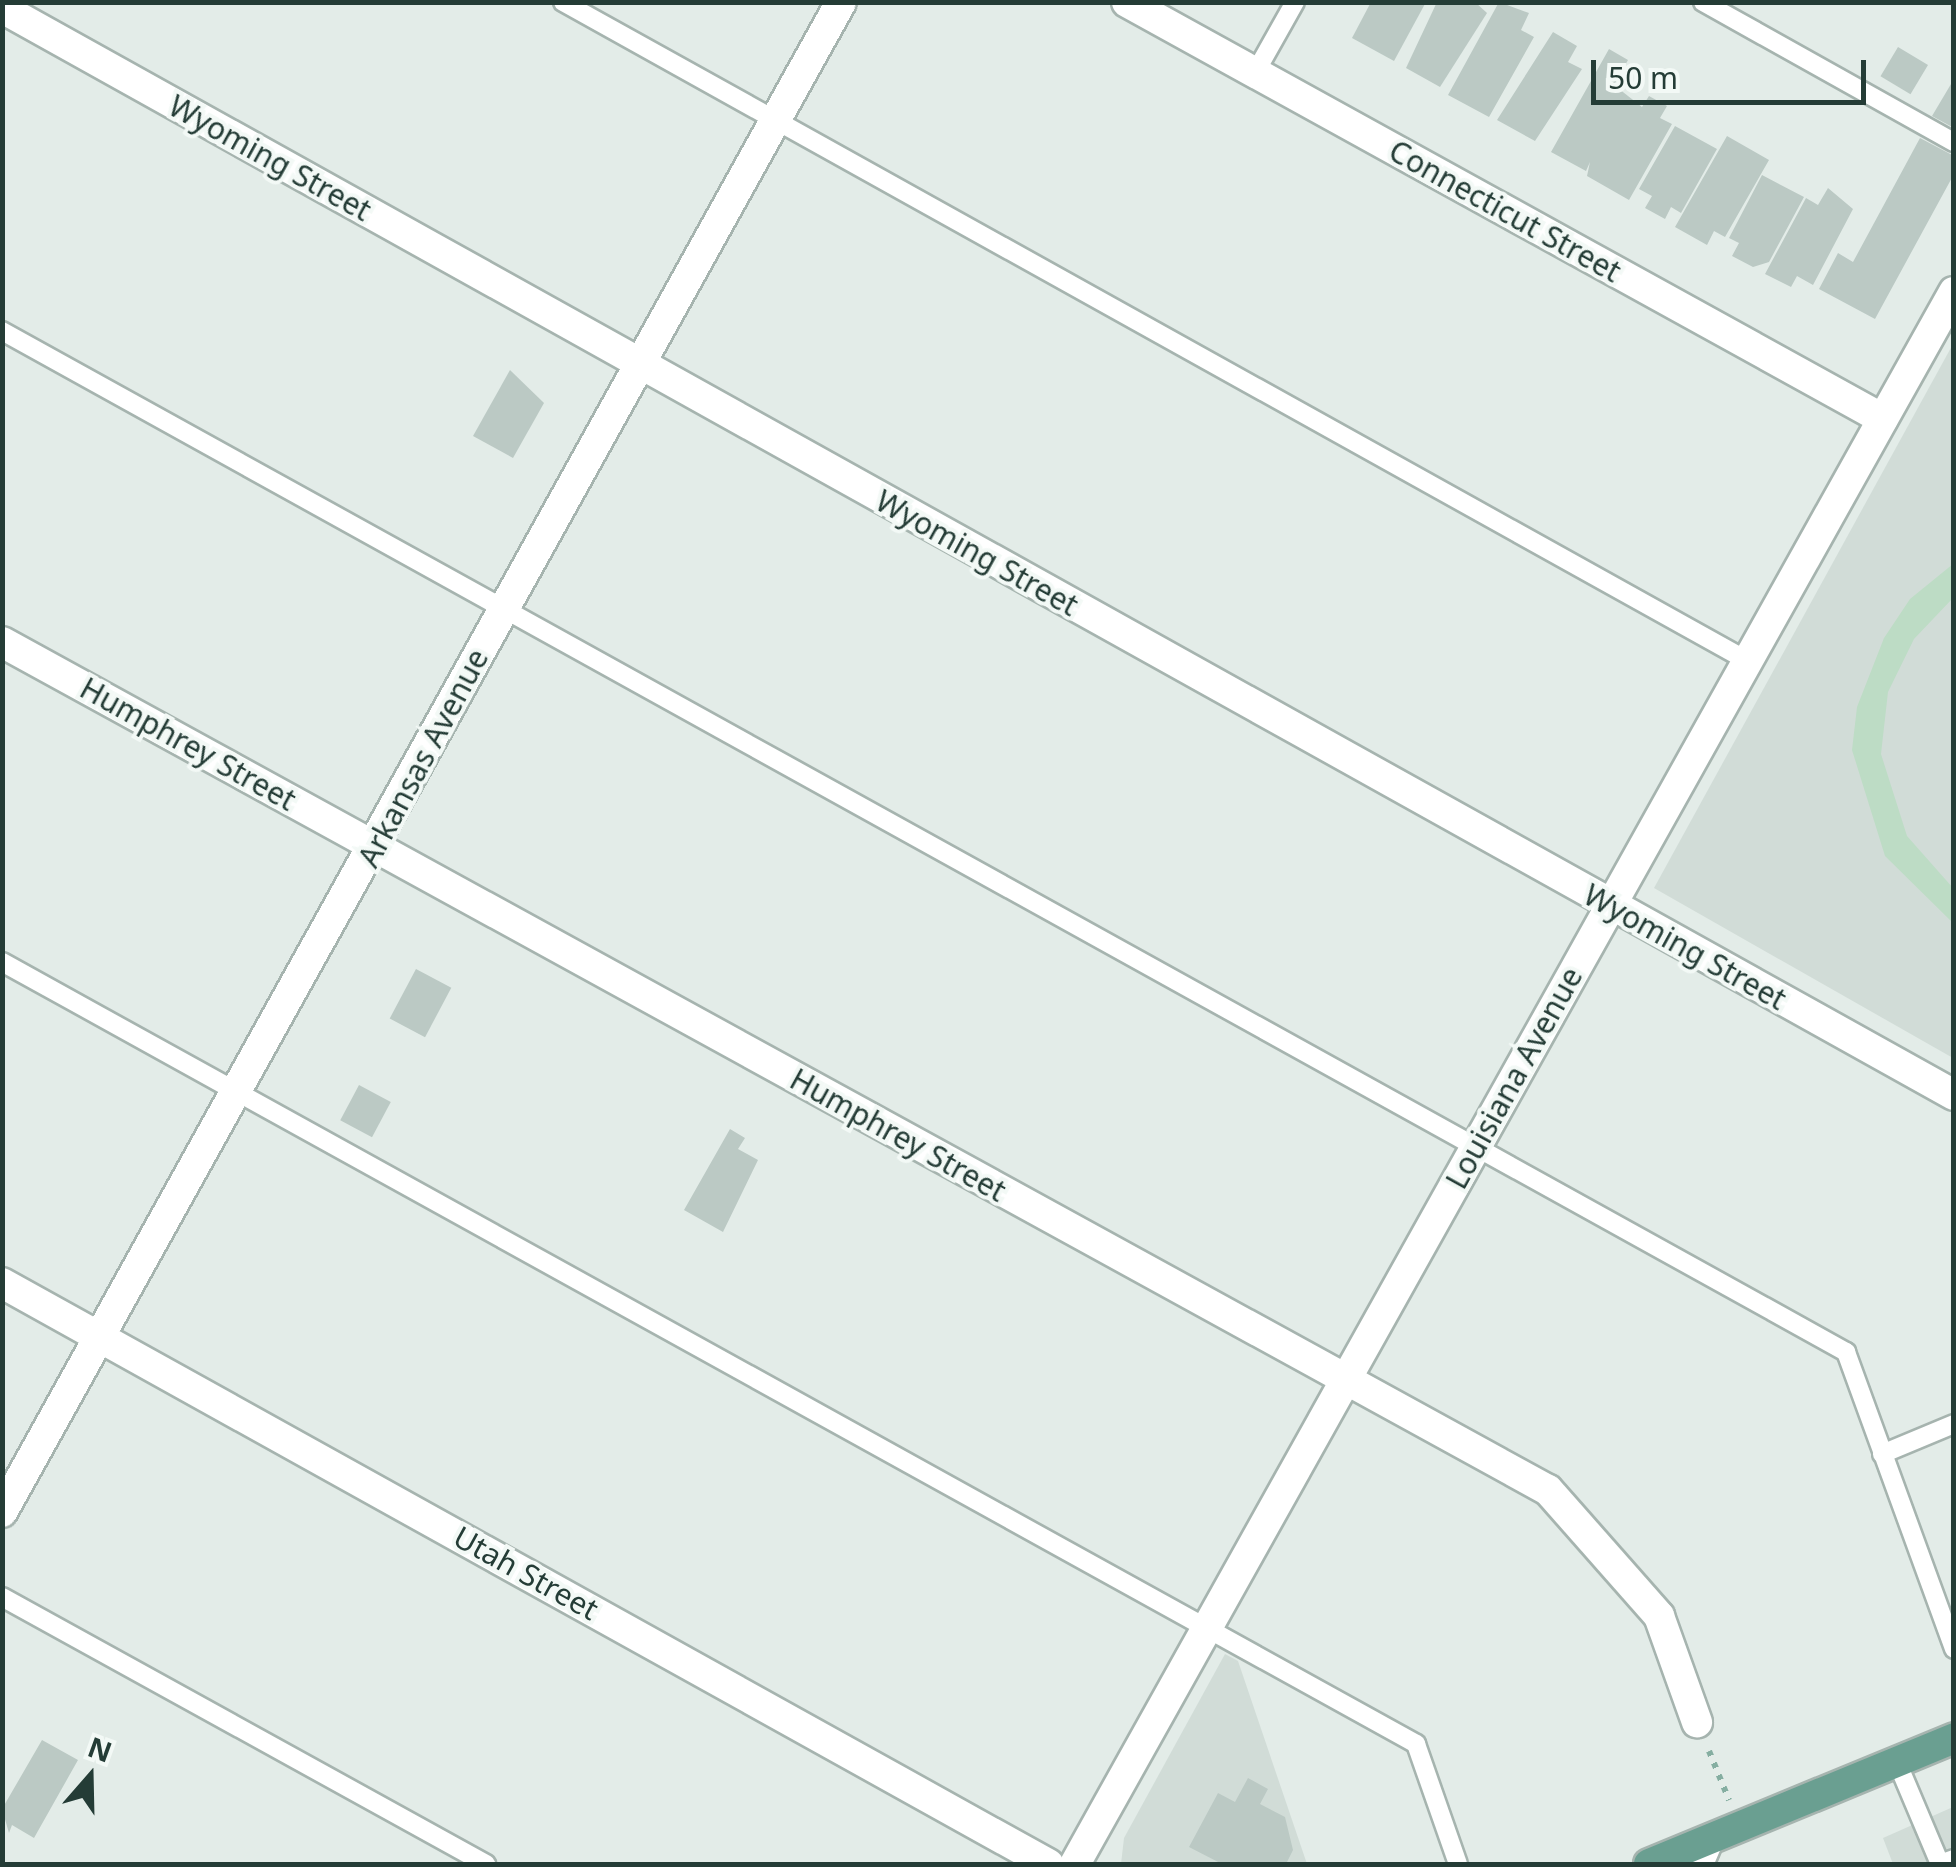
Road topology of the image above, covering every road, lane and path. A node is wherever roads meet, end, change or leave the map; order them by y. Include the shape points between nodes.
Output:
1 (563, 2) edge
2 (841, 2) edge
3 (1127, 2) edge
4 (1295, 2) edge
5 (1703, 2) edge
6 (2, 8) edge
7 (1255, 73) junction
8 (777, 120) junction
9 (1954, 142) edge
10 (1954, 292) edge
11 (2, 332) edge
12 (640, 365) junction
13 (1883, 419) junction
14 (504, 608) junction
15 (2, 642) edge
16 (1748, 661) junction
17 (375, 848) junction
18 (1611, 905) junction
19 (2, 962) edge
20 (237, 1092) junction
21 (1954, 1095) edge
22 (1478, 1142) junction
23 (2, 1282) edge
24 (100, 1336) junction
25 (1345, 1381) junction
26 (1954, 1424) edge
27 (1882, 1454) junction
28 (2, 1512) edge
29 (2, 1597) edge
30 (1207, 1628) junction
31 (1954, 1649) edge
32 (1698, 1722) joint
33 (1954, 1738) edge
34 (1897, 1762) junction
35 (1740, 1827) junction
36 (1703, 1853) edge
37 (1954, 1859) edge
38 (486, 1864) edge
39 (1048, 1864) edge
40 (1075, 1864) edge
41 (1458, 1864) edge
42 (1649, 1864) edge

1 - 8 lane
2 - 8 street, Arkansas Avenue
3 - 7 street, Connecticut Street
4 - 7 lane
5 - 9 lane
6 - 12 street, Wyoming Street
7 - 13 street, Connecticut Street
8 - 12 street, Arkansas Avenue
8 - 16 lane
10 - 13 street, Louisiana Avenue
11 - 14 lane
12 - 14 street, Arkansas Avenue
12 - 18 street, Wyoming Street
13 - 16 street, Louisiana Avenue
14 - 17 street, Arkansas Avenue
14 - 22 lane
15 - 17 street, Humphrey Street
16 - 18 street, Louisiana Avenue
17 - 20 street, Arkansas Avenue
17 - 25 street, Humphrey Street
18 - 21 street, Wyoming Street
18 - 22 street, Louisiana Avenue
19 - 20 lane
20 - 24 street, Arkansas Avenue
20 - 30 lane
22 - 25 street, Louisiana Avenue
22 - 27 lane via 1846,1352
23 - 24 street, Utah Street
24 - 28 street, Arkansas Avenue
24 - 39 street, Utah Street
25 - 30 street, Louisiana Avenue
25 - 32 street, Humphrey Street via 1548,1490 1659,1616
26 - 27 lane
27 - 31 lane
29 - 38 lane
30 - 40 street, Louisiana Avenue
30 - 41 lane via 1416,1744
32 - 35 path
33 - 34 main road
34 - 35 main road
34 - 37 lane via 1940,1864
35 - 36 main road
36 - 42 main road

